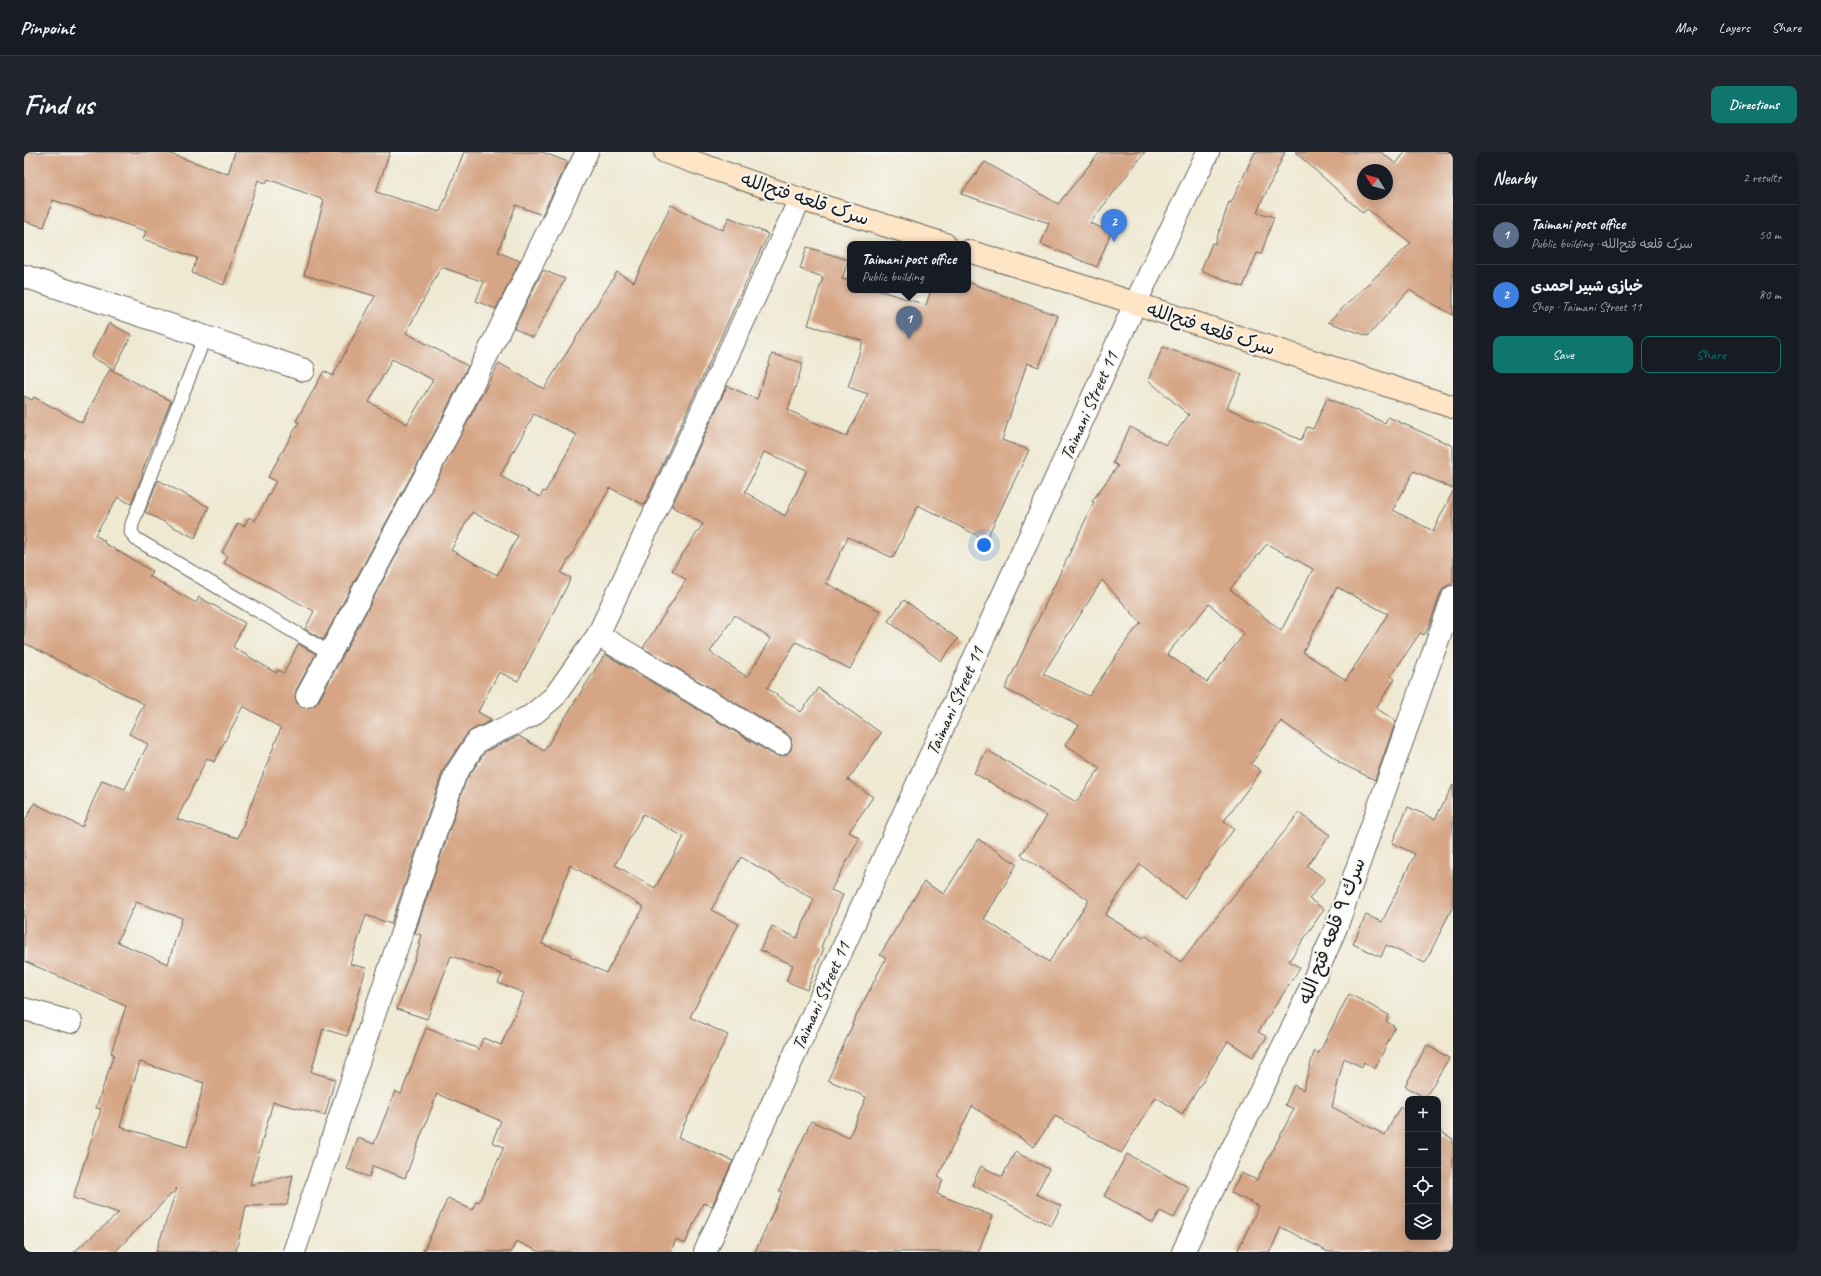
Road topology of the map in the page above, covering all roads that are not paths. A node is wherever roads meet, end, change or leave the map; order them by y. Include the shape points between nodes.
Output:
1 (587, 152) edge
2 (665, 152) edge
3 (1208, 152) edge
4 (800, 200) junction
5 (935, 241) edge
6 (971, 252) edge
7 (24, 276) edge
8 (1135, 304) junction
9 (205, 336) junction
10 (304, 370) dead end
11 (1453, 407) edge
12 (1453, 597) edge
13 (598, 636) junction
14 (330, 653) junction
15 (307, 696) dead end
16 (780, 744) dead end
17 (24, 1009) edge
18 (71, 1022) dead end
19 (294, 1252) edge
20 (705, 1252) edge
21 (1183, 1252) edge

1 - 14 street via 451,428
2 - 4 main road, سرک قلعه فتح‌الله
3 - 8 street, Taimani Street 11
4 - 5 main road, سرک قلعه فتح‌الله
4 - 13 street
6 - 8 main road, سرک قلعه فتح‌الله
7 - 9 street
8 - 11 main road, سرک قلعه فتح‌الله
8 - 20 street, Taimani Street 11
9 - 10 street
9 - 14 lane via 131,532 136,539
12 - 21 street, سرك ٩ قلعه فتح الله via 1318,973
13 - 16 street
13 - 19 street via 554,697 531,716 477,741 455,775
14 - 15 street
17 - 18 street

